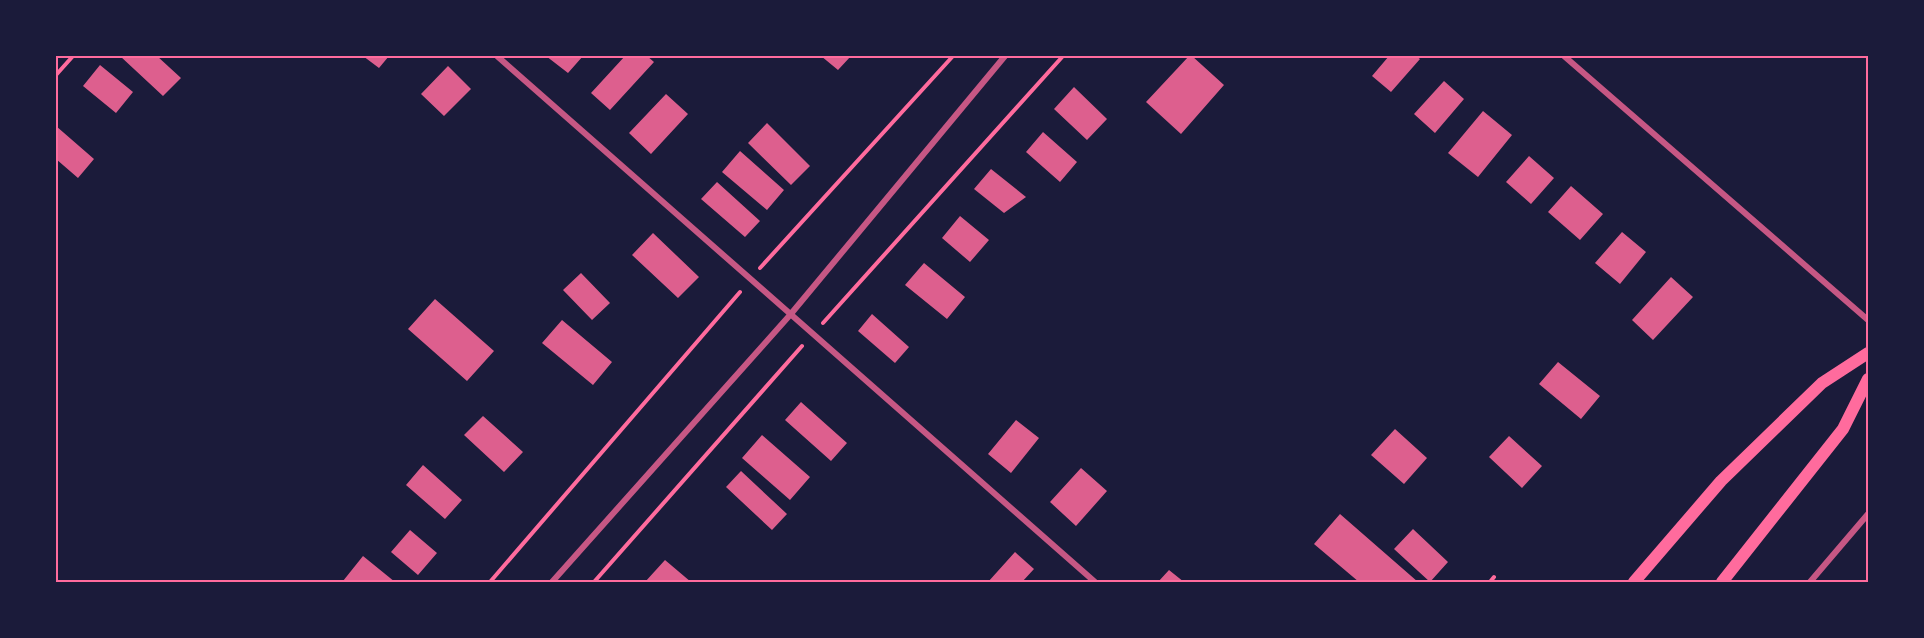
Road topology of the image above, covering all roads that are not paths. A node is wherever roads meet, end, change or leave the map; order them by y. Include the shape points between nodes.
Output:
1 (497, 56) edge
2 (1005, 56) edge
3 (1564, 56) edge
4 (790, 315) junction
5 (1869, 321) edge
6 (1869, 353) edge
7 (1869, 379) edge
8 (1869, 514) edge
9 (552, 582) edge
10 (1095, 582) edge
11 (1634, 582) edge
12 (1722, 582) edge
13 (1810, 582) edge

1 - 4 street
2 - 4 street
3 - 5 street
4 - 9 street
4 - 10 street
6 - 11 main road via 1822,383 1721,481
7 - 12 main road via 1843,429
8 - 13 street

